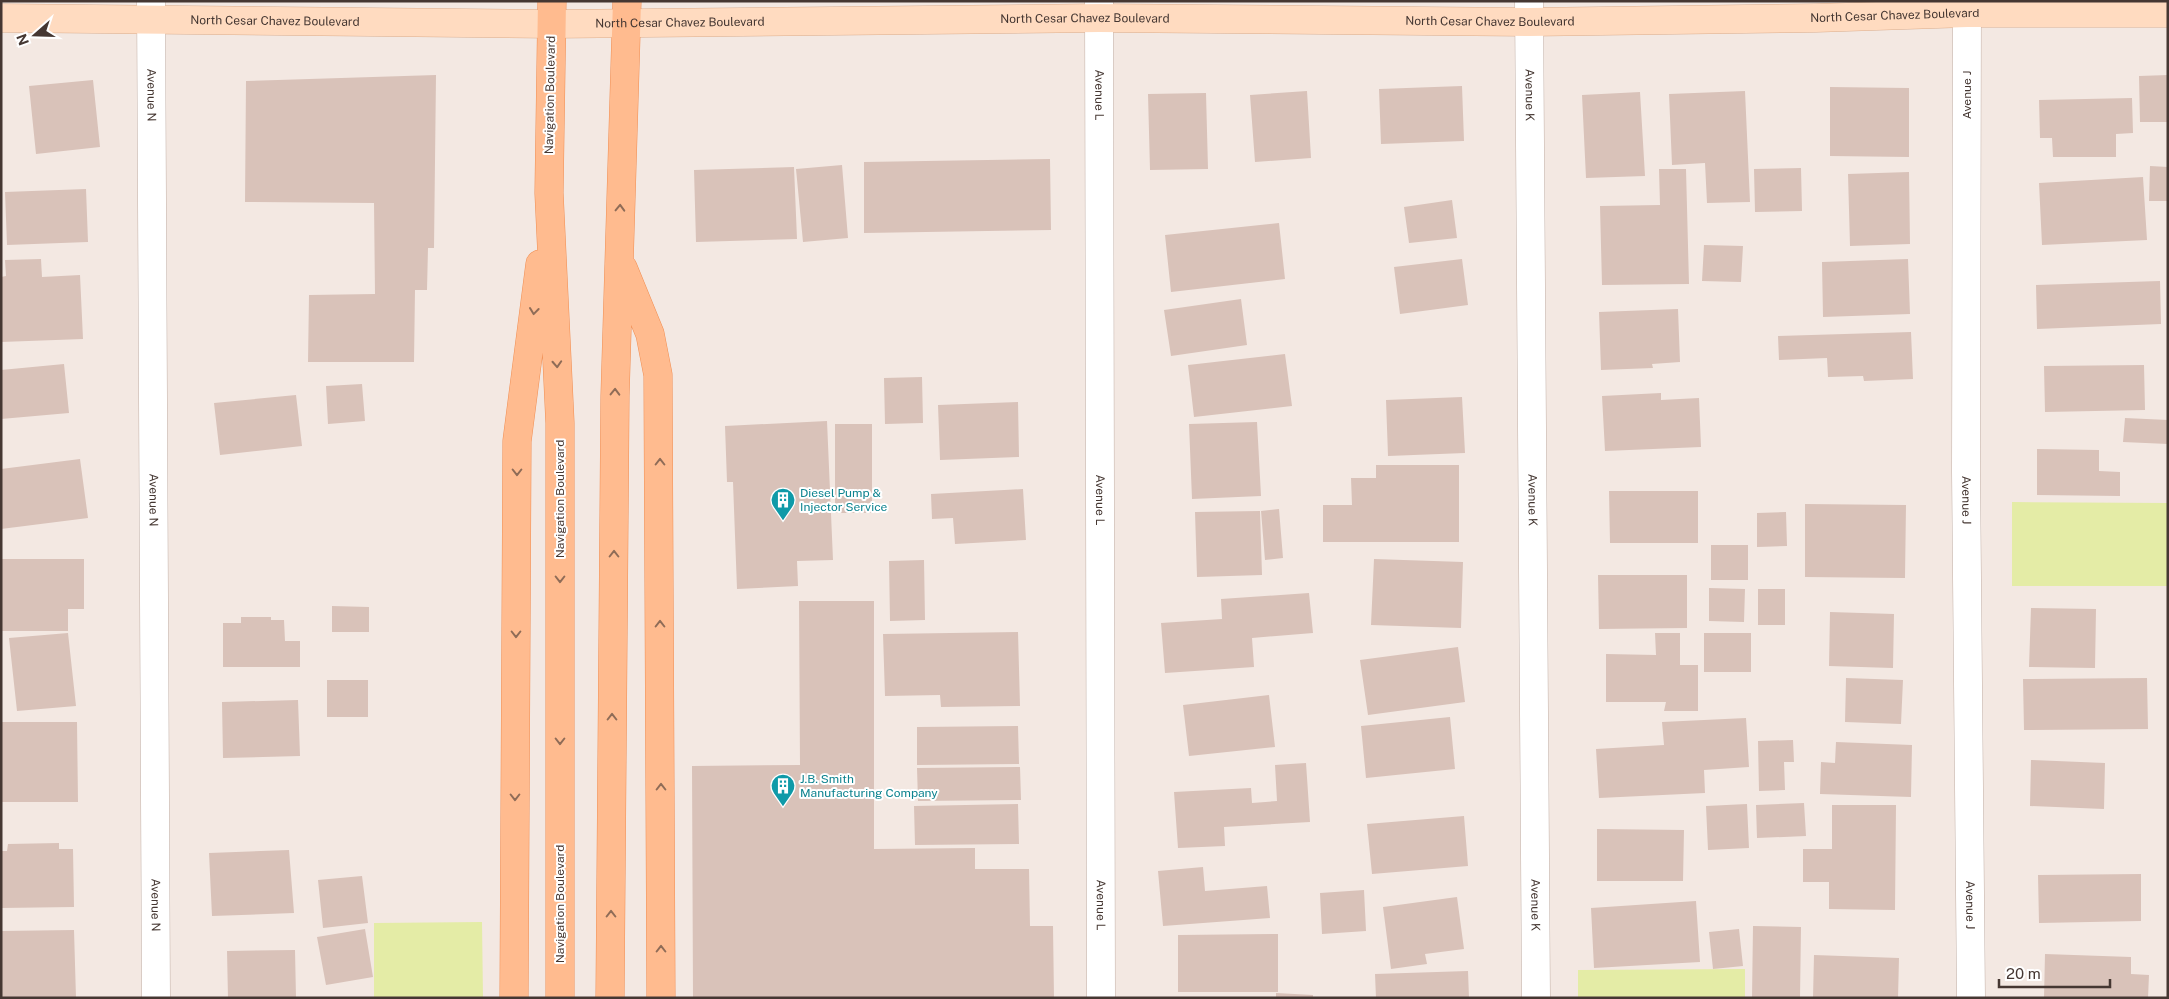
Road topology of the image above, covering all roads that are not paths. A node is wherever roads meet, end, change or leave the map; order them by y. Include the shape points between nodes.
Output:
1 (1967, 7) edge
2 (151, 10) edge
3 (1099, 10) edge
4 (626, 12) edge
5 (1529, 12) edge
6 (552, 13) edge
7 (2168, 13) edge
8 (1, 18) edge
9 (549, 193) junction
10 (619, 257) junction
11 (156, 998) edge
12 (514, 998) edge
13 (560, 998) edge
14 (610, 998) edge
15 (661, 998) edge
16 (1101, 998) edge
17 (1536, 998) edge
18 (1971, 998) edge

1 - 5 street, North Cesar Chavez Boulevard via 1816,18
1 - 7 street, North Cesar Chavez Boulevard
1 - 18 street, Avenue J via 1966,472
2 - 6 street, North Cesar Chavez Boulevard
2 - 8 street, North Cesar Chavez Boulevard
2 - 11 street, Avenue N
3 - 4 street, North Cesar Chavez Boulevard
3 - 5 street, North Cesar Chavez Boulevard
3 - 16 street, Avenue L
4 - 6 street, North Cesar Chavez Boulevard
10 -> 4 main road
5 - 17 street, Avenue K
6 - 9 main road, Navigation Boulevard
9 -> 12 main road via 517,440
9 -> 13 main road, Navigation Boulevard via 560,423
14 -> 10 main road
15 -> 10 main road via 658,375 650,334

